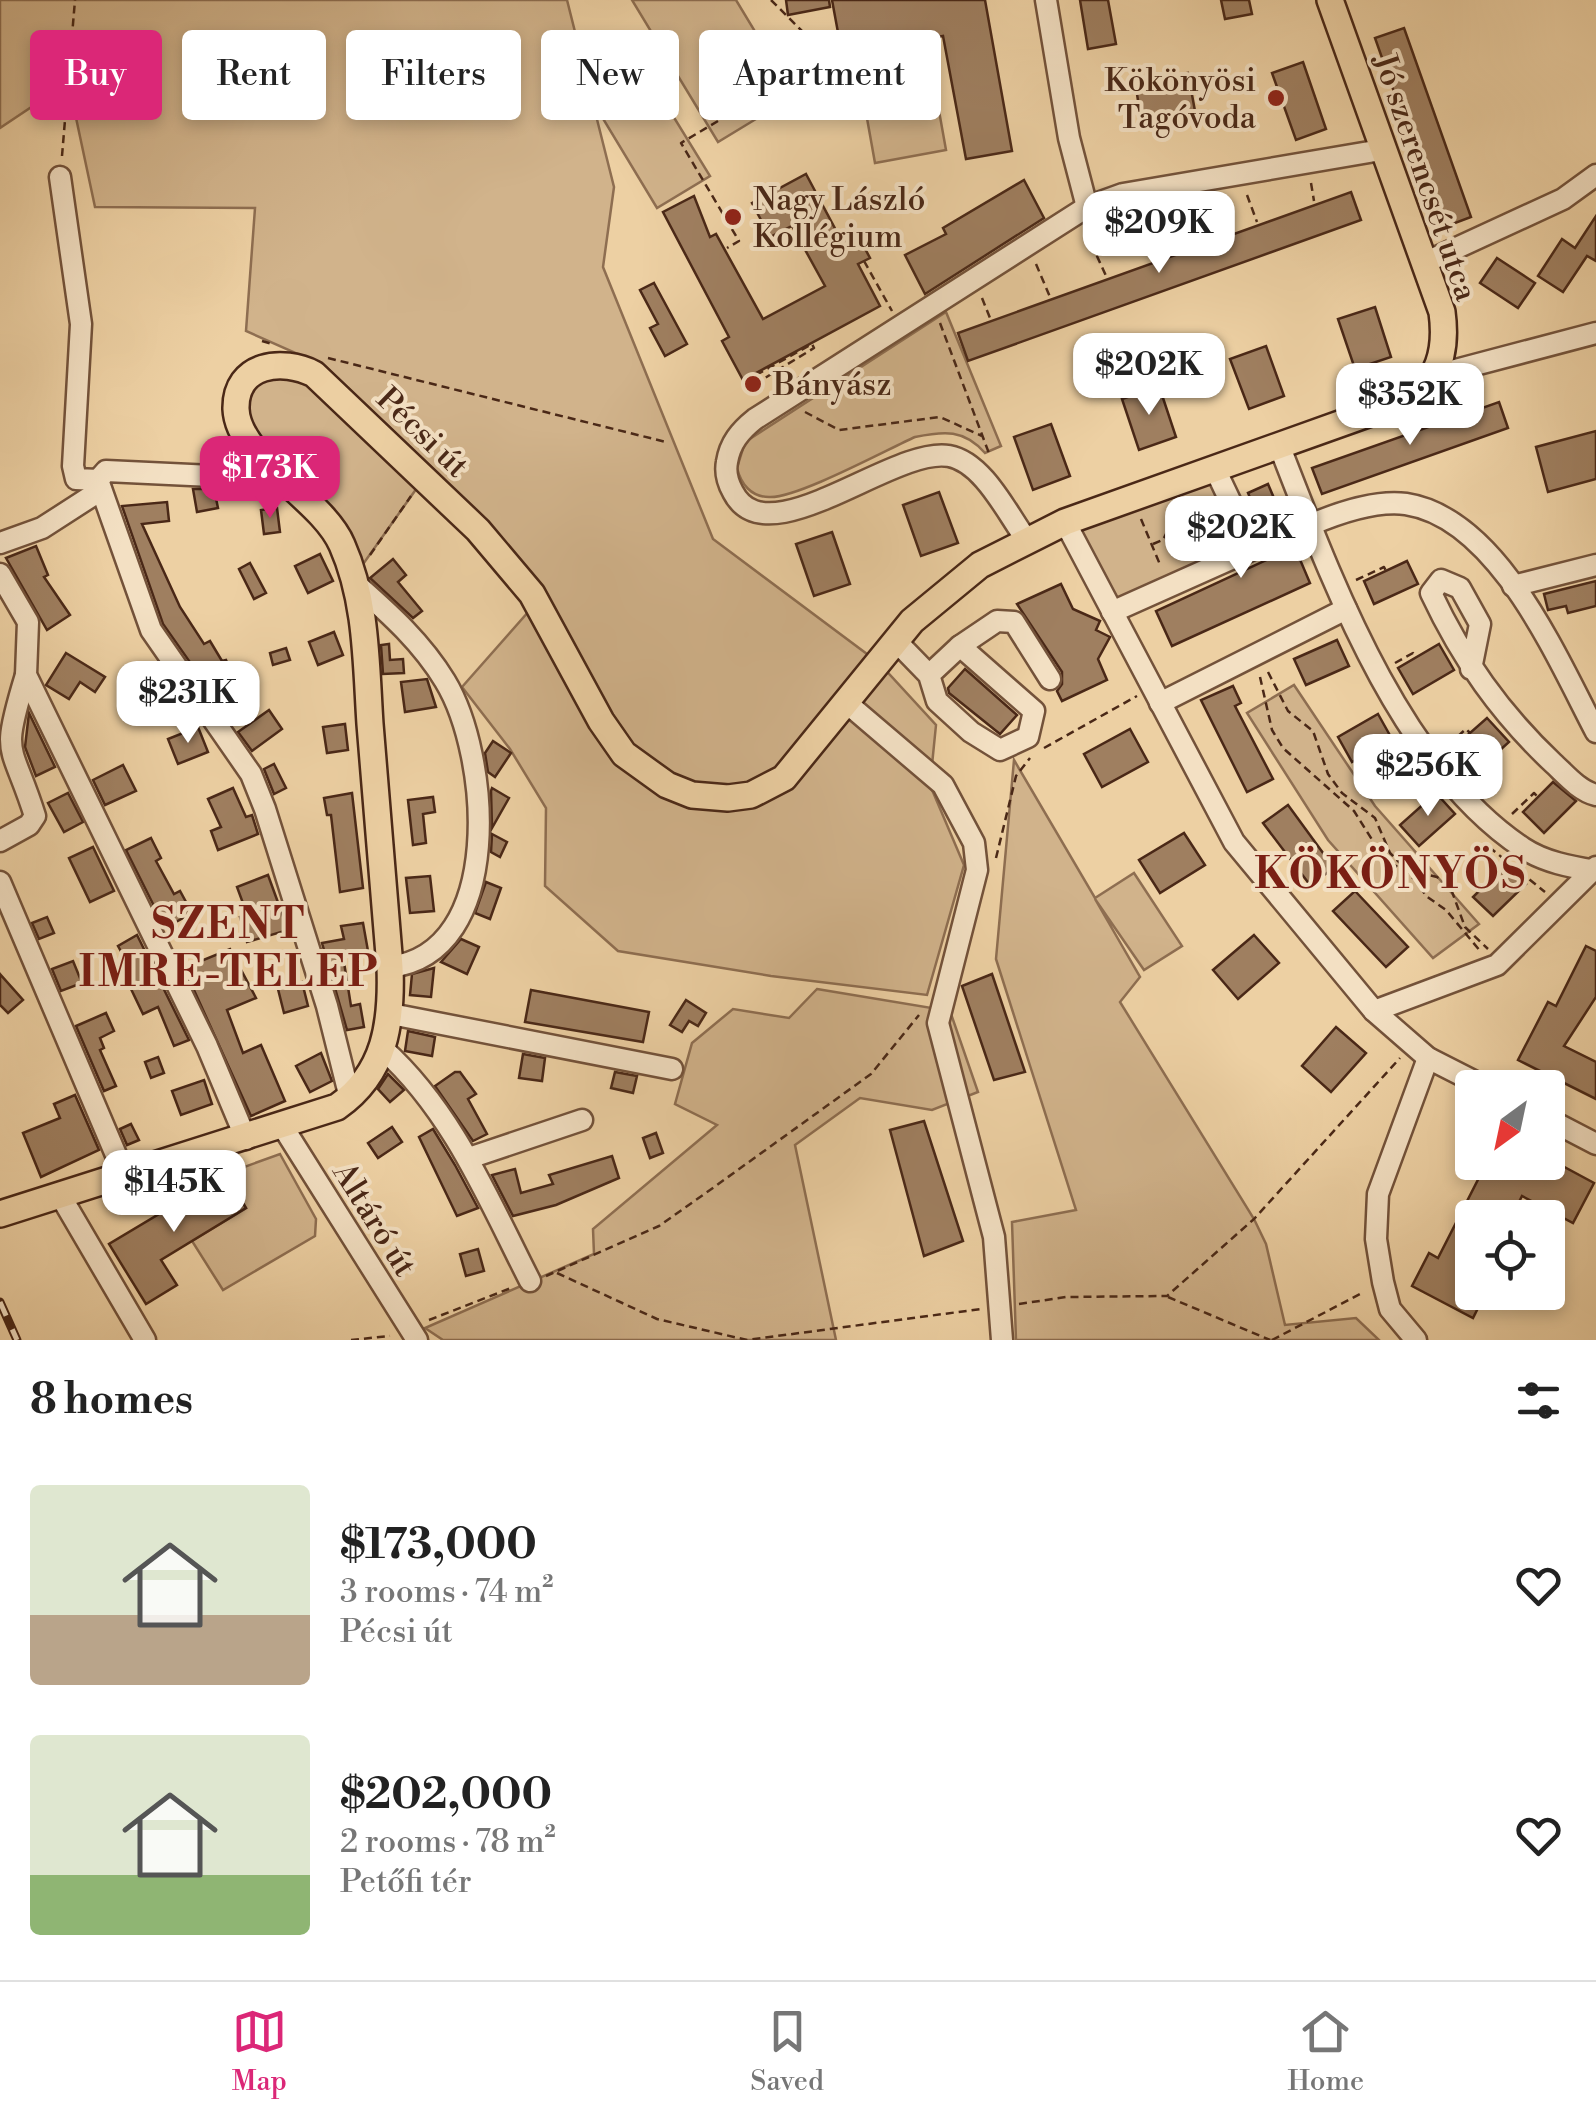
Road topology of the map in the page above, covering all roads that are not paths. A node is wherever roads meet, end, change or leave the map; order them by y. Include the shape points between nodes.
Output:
1 (1046, 0) edge
2 (1330, 0) edge
3 (1381, 150) junction
4 (1596, 176) edge
5 (60, 178) road end
6 (1082, 209) junction
7 (1424, 263) junction
8 (1594, 335) edge
9 (1433, 376) junction
10 (1279, 445) junction
11 (1215, 469) junction
12 (212, 476) road end
13 (100, 485) junction
14 (1065, 522) junction
15 (1310, 525) junction
16 (1026, 538) junction
17 (0, 542) edge
18 (1596, 564) edge
19 (0, 574) edge
20 (356, 581) junction
21 (1513, 586) junction
22 (1346, 609) junction
23 (1112, 612) junction
24 (895, 640) junction
25 (960, 646) junction
26 (1472, 669) dead end
27 (26, 675) junction
28 (929, 675) junction
29 (1050, 679) dead end
30 (1156, 695) junction
31 (848, 704) junction
32 (1596, 732) edge
33 (1596, 795) edge
34 (0, 841) edge
35 (1564, 864) junction
36 (1595, 870) edge
37 (0, 882) edge
38 (1553, 901) junction
39 (390, 967) junction
40 (1374, 1011) junction
41 (391, 1014) junction
42 (383, 1049) junction
43 (1421, 1051) junction
44 (672, 1069) dead end
45 (1455, 1070) edge
46 (350, 1098) junction
47 (582, 1120) dead end
48 (283, 1126) junction
49 (1565, 1128) edge
50 (246, 1139) junction
51 (1596, 1144) edge
52 (469, 1158) junction
53 (125, 1176) junction
54 (60, 1195) junction
55 (2, 1206) edge
56 (530, 1280) road end
57 (406, 1335) edge
58 (145, 1340) edge
59 (1002, 1340) edge
60 (1416, 1340) edge

1 - 6 street
2 - 3 main road, Jó szerencsét utca
3 - 6 street via 1132,193
3 - 7 main road, Jó szerencsét utca
4 - 7 street via 1563,199
5 - 13 street via 81,324 73,466 76,479
6 - 16 street via 755,418 732,442 725,467 736,498 756,513 784,515 926,454 954,456 986,481
7 - 9 main road, Jó szerencsét utca via 1445,334
8 - 9 street
9 - 10 main road, Pécsi út via 1404,401
10 - 11 main road, Pécsi út
10 - 15 street
11 - 14 main road, Pécsi út
11 - 23 street via 1253,549
12 - 13 street via 106,471
13 - 17 street via 42,528
13 - 46 street via 145,619 251,774 328,1006
14 - 16 main road, Pécsi út
14 - 23 street
15 - 21 street via 1381,505 1429,510 1471,536
15 - 22 street
16 - 24 main road, Pécsi út via 937,598
18 - 21 street
19 - 27 street via 28,622
20 - 31 main road, Pécsi út via 328,520 257,450 240,421 240,392 254,372 282,363 314,374 478,530 532,594 624,754 667,785 728,798 770,788 802,761
20 - 39 main road, Pécsi út
20 - 39 street via 407,630 446,682 468,731 475,790 478,863 454,930 415,964
21 - 32 street
22 - 30 street
22 - 35 street via 1401,715 1465,797 1522,848
23 - 30 street
24 - 28 street
24 - 31 main road, Pécsi út
25 - 28 street
25 - 28 street via 1034,711 1028,737 1000,750 970,732 937,701
25 - 29 street via 997,620 1014,622
26 - 33 street via 1525,736
27 - 34 street via 1,738 35,816
27 - 50 street via 208,1046
30 - 40 street via 1234,842
31 - 59 street via 943,784 974,843 977,870 938,1023 994,1237
35 - 36 street
35 - 38 street
36 - 38 street
37 - 53 street
38 - 40 street via 1498,965
39 - 41 main road, Pécsi út
40 - 43 street
41 - 42 main road, Pécsi út
41 - 44 street
42 - 46 main road, Pécsi út
42 - 52 street via 425,1092
43 - 45 street
43 - 60 street via 1378,1194 1376,1238 1390,1309
46 - 48 main road
47 - 52 street
48 - 50 main road
48 - 57 street, Altáró út
49 - 51 street
50 - 53 main road
52 - 56 street
53 - 54 main road
54 - 55 main road
54 - 58 street via 98,1272

